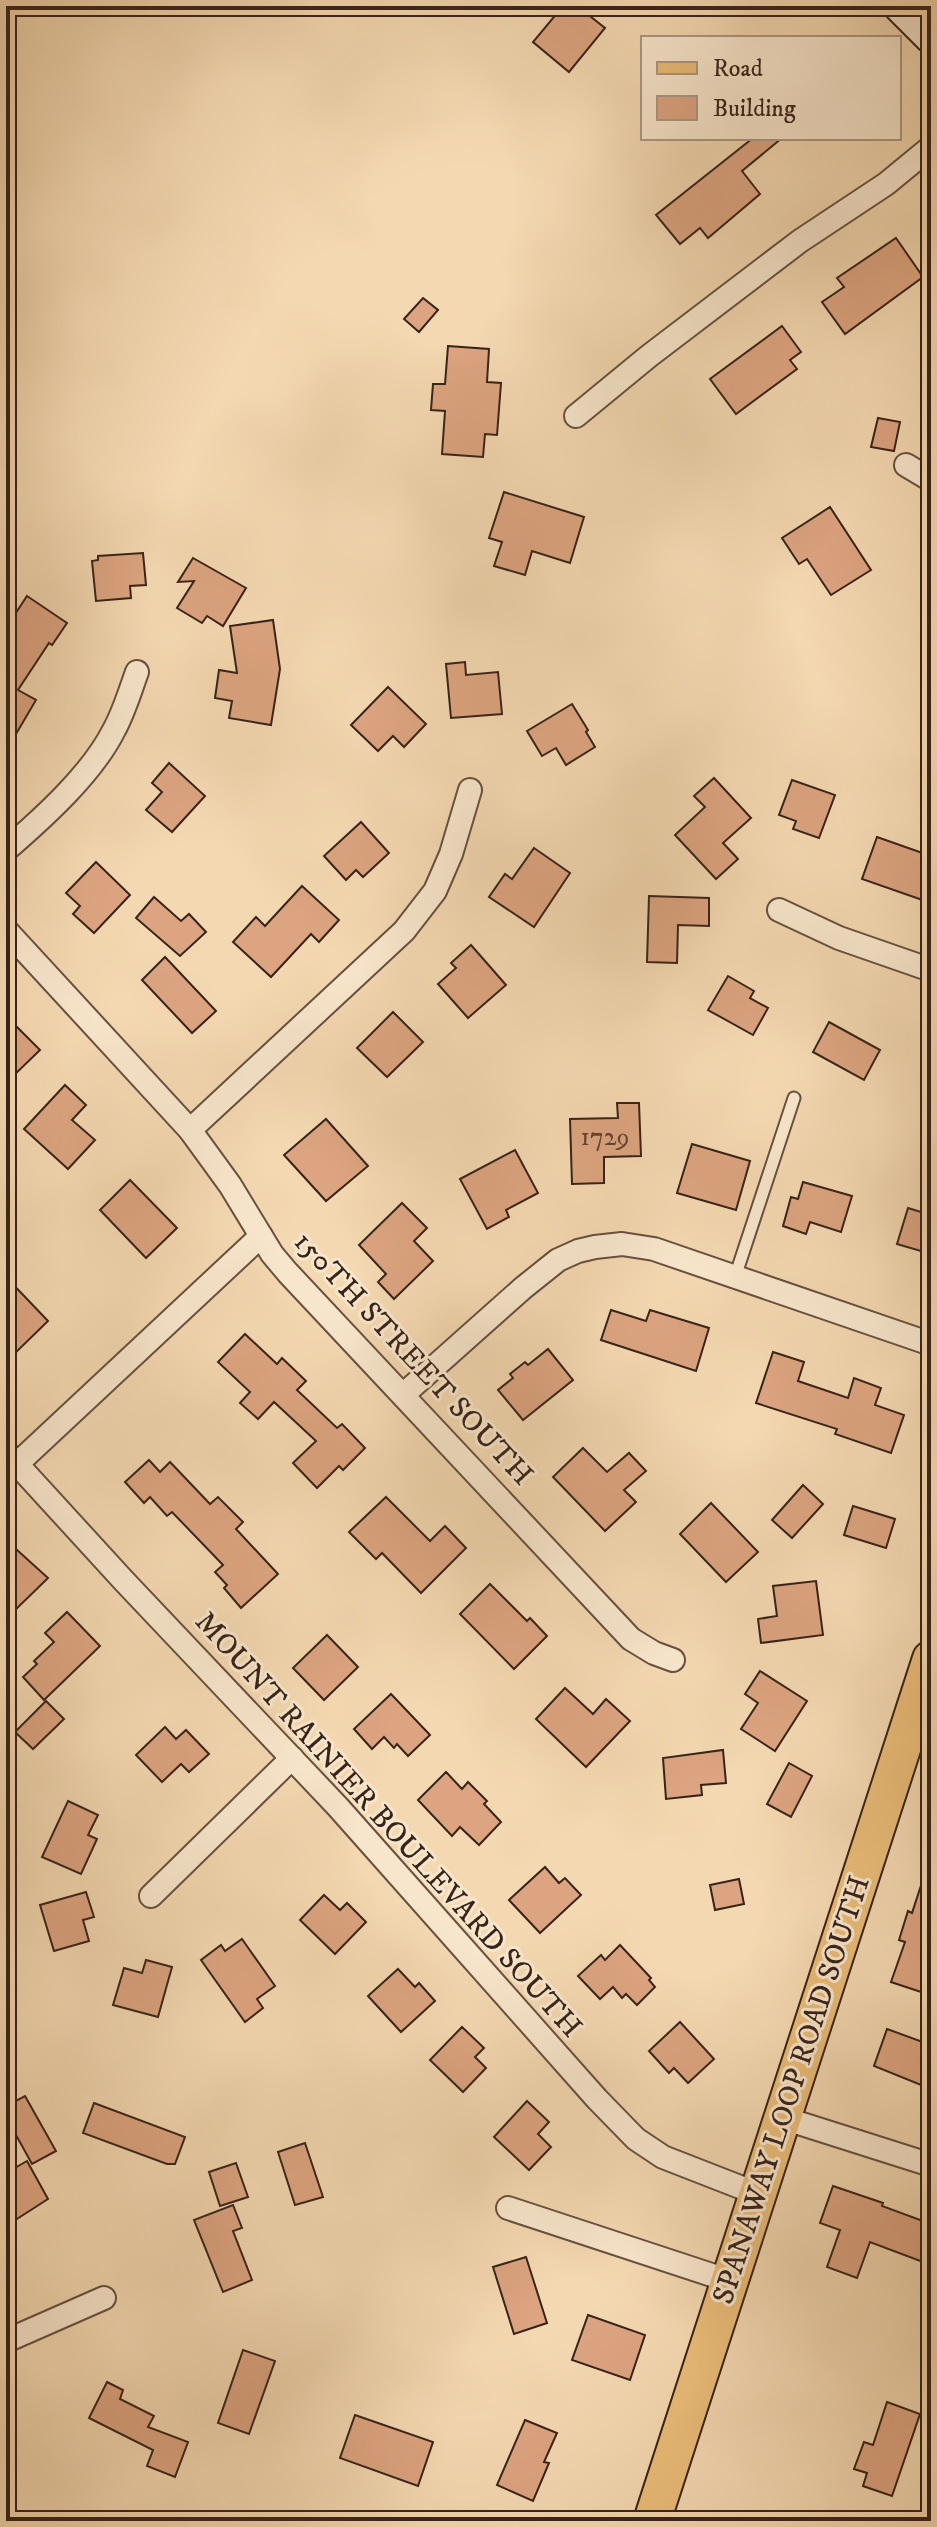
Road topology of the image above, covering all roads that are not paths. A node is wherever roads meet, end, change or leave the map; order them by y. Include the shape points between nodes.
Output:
1 (900, 6) edge
2 (931, 37) edge
3 (931, 147) edge
4 (576, 416) dead end
5 (906, 465) dead end
6 (931, 480) edge
7 (137, 672) dead end
8 (470, 790) dead end
9 (6, 850) edge
10 (779, 910) dead end
11 (6, 930) edge
12 (931, 970) edge
13 (794, 1098) dead end
14 (190, 1130) junction
15 (261, 1236) junction
16 (735, 1277) junction
17 (931, 1344) edge
18 (404, 1394) junction
19 (12, 1458) edge
20 (931, 1659) edge
21 (673, 1660) dead end
22 (292, 1758) junction
23 (151, 1896) dead end
24 (783, 2118) junction
25 (931, 2165) edge
26 (758, 2194) junction
27 (508, 2208) dead end
28 (730, 2281) junction
29 (104, 2298) dead end
30 (6, 2341) edge
31 (652, 2521) edge

1 - 2 street
3 - 4 street via 800,241
5 - 6 street
7 - 9 street via 114,731 95,759
8 - 14 street via 435,891 404,931
10 - 12 street via 839,938
11 - 14 street, 150TH STREET SOUTH
13 - 16 lane
14 - 15 street, 150TH STREET SOUTH
15 - 18 street, 150TH STREET SOUTH via 288,1273
15 - 19 street
16 - 17 street
16 - 18 street via 638,1246 578,1251 523,1288
18 - 21 street, 150TH STREET SOUTH via 631,1639
19 - 22 street, MOUNT RAINIER BOULEVARD SOUTH
20 - 24 main road, SPANAWAY LOOP ROAD SOUTH
22 - 23 street
22 - 26 street, MOUNT RAINIER BOULEVARD SOUTH via 636,2139 663,2157
24 - 25 street
24 - 26 main road, SPANAWAY LOOP ROAD SOUTH
26 - 28 main road, SPANAWAY LOOP ROAD SOUTH
27 - 28 street
28 - 31 main road, SPANAWAY LOOP ROAD SOUTH
29 - 30 street

